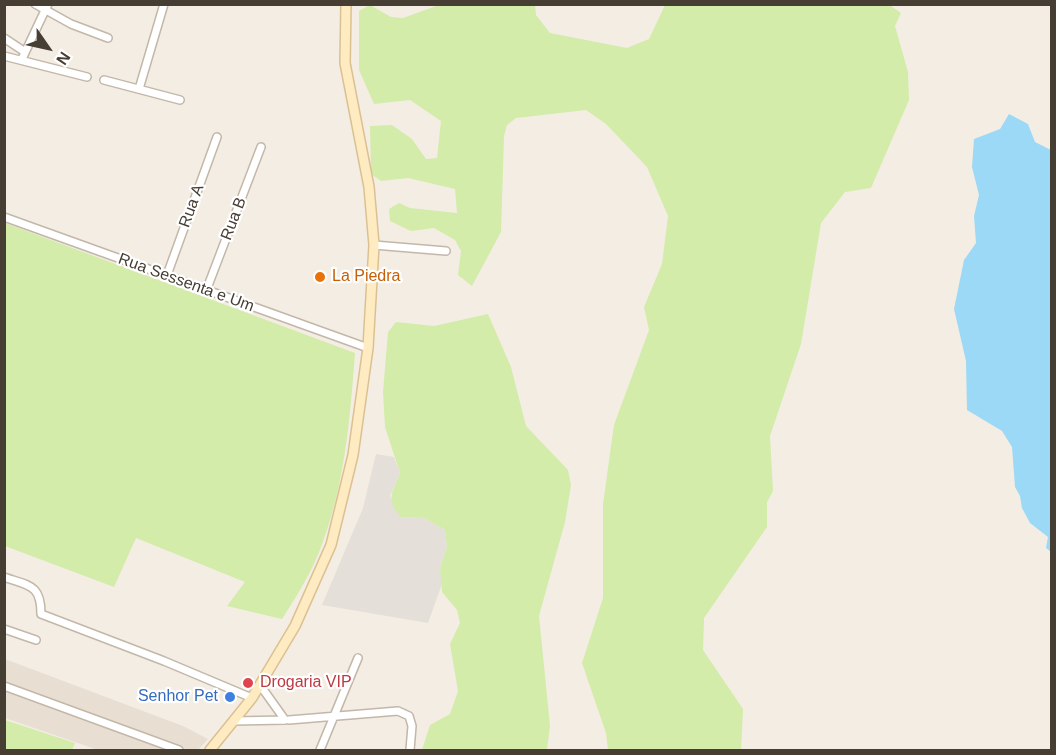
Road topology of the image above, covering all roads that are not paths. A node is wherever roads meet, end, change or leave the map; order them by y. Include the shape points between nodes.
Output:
1 (35, 4) edge
2 (164, 4) edge
3 (346, 4) edge
4 (47, 8) edge
5 (4, 38) edge
6 (108, 38) dead end
7 (4, 56) edge
8 (24, 56) junction
9 (87, 77) dead end
10 (104, 80) dead end
11 (139, 89) junction
12 (180, 100) dead end
13 (217, 137) dead end
14 (261, 147) dead end
15 (4, 218) edge
16 (374, 245) junction
17 (446, 251) dead end
18 (166, 275) junction
19 (206, 291) junction
20 (368, 348) junction
21 (4, 577) edge
22 (4, 629) edge
23 (36, 640) dead end
24 (358, 658) dead end
25 (260, 685) junction
26 (4, 686) edge
27 (252, 698) junction
28 (334, 716) junction
29 (289, 720) dead end
30 (234, 721) junction
31 (179, 750) edge
32 (210, 750) edge
33 (320, 750) edge
34 (410, 750) edge

1 - 4 street
2 - 11 street
3 - 16 main road via 345,63 369,188
4 - 6 street
4 - 8 street
5 - 8 street
7 - 8 street
8 - 9 street
10 - 11 street
11 - 12 street
13 - 18 street, Rua A
14 - 19 street, Rua B
15 - 18 street, Rua Sessenta e Um
16 - 17 street
16 - 20 main road
18 - 19 street, Rua Sessenta e Um
19 - 20 street, Rua Sessenta e Um
20 - 25 main road via 353,455 331,545 295,626
21 - 27 street via 35,590 41,614
22 - 23 street
24 - 28 street
25 - 27 main road
25 - 30 street via 285,720
26 - 31 street
27 - 30 main road
28 - 29 street
28 - 33 street
28 - 34 street via 398,711 409,716
30 - 32 main road

